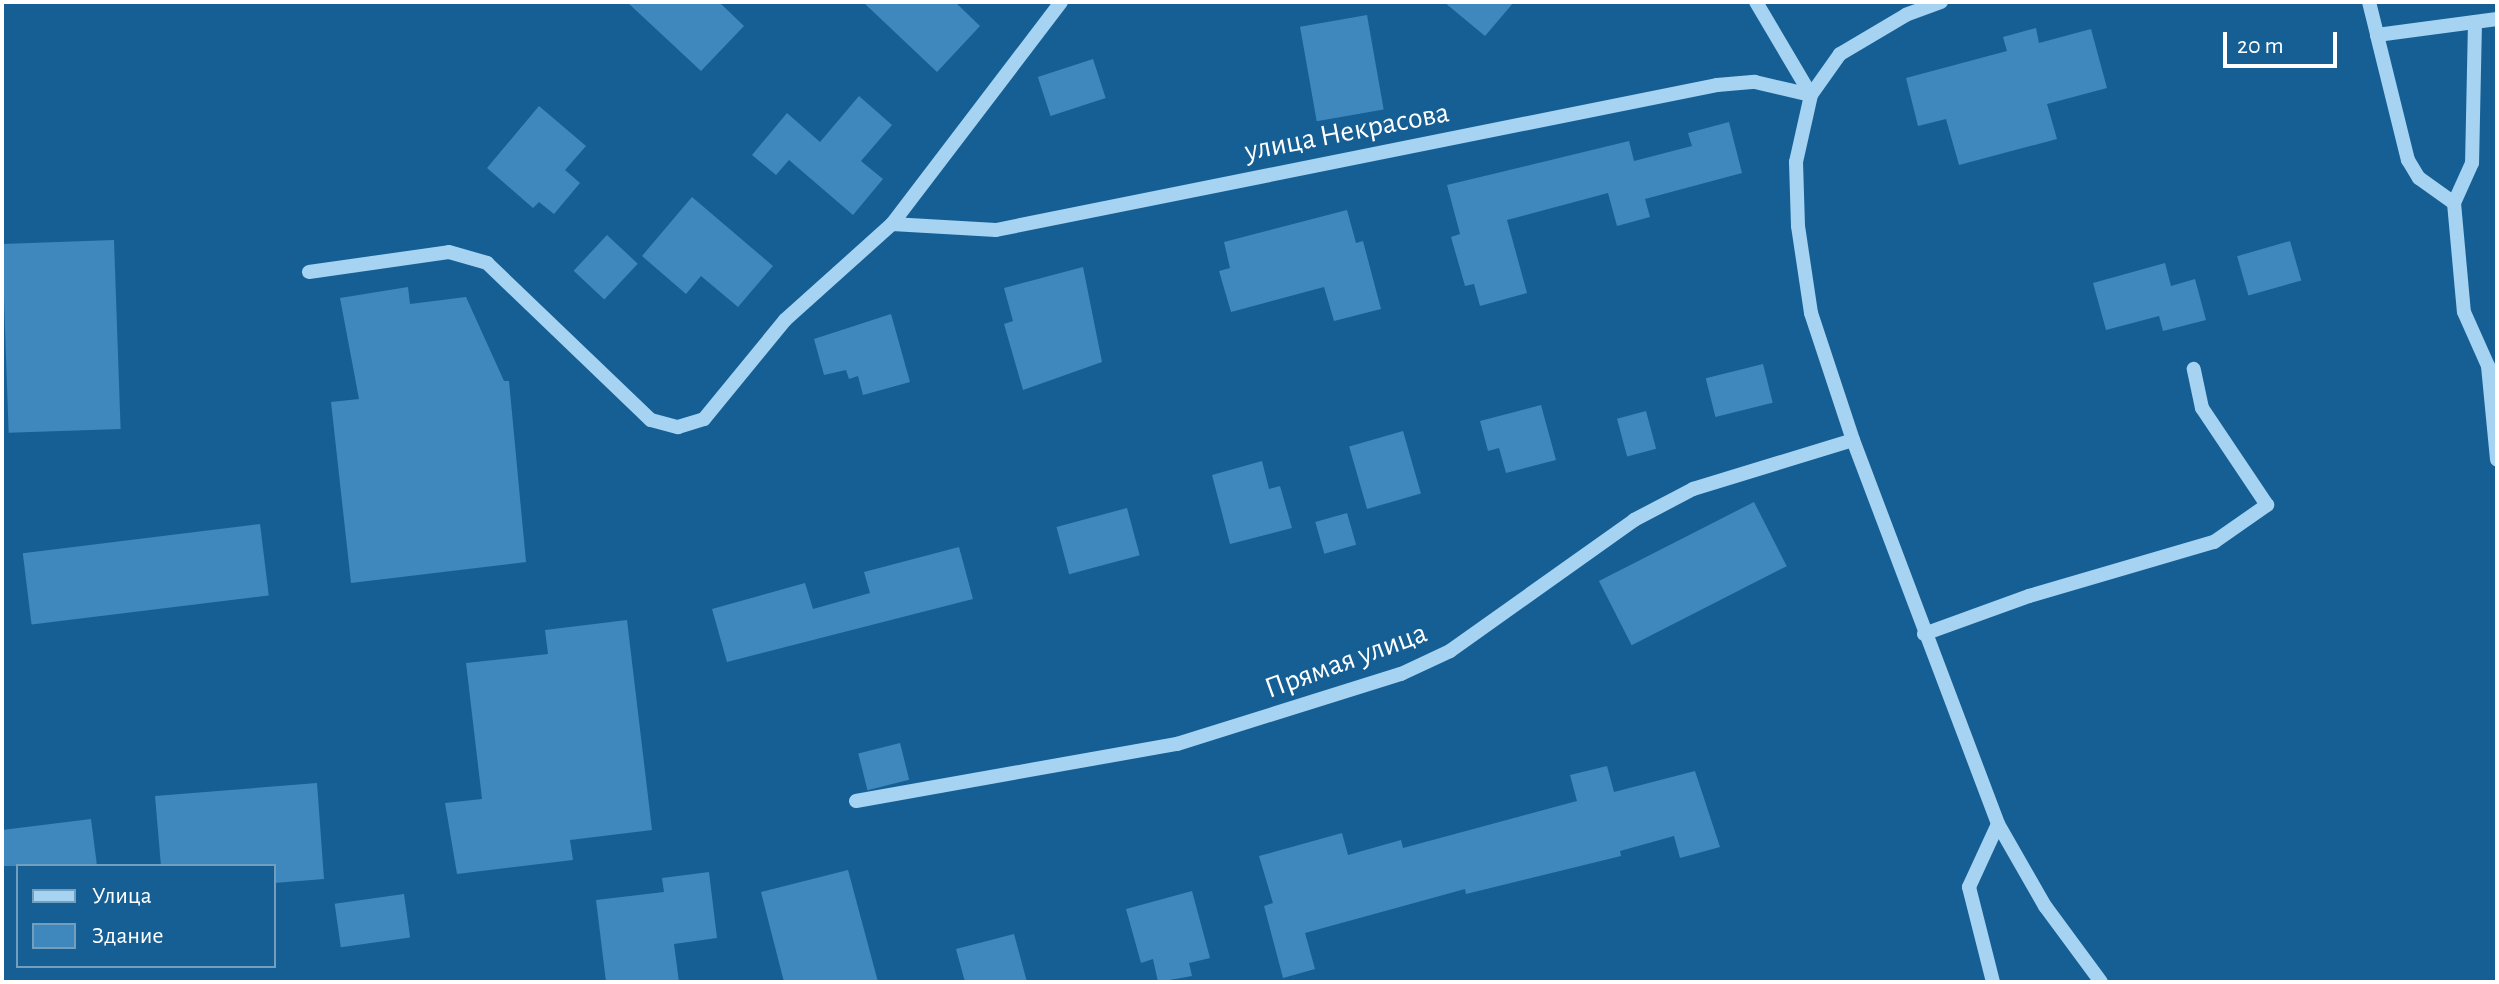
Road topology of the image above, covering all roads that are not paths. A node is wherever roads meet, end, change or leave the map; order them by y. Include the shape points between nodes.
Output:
1 (1061, 2) edge
2 (1756, 2) edge
3 (1941, 2) edge
4 (2369, 2) edge
5 (2497, 19) edge
6 (2475, 22) junction
7 (2377, 35) junction
8 (1811, 95) junction
9 (2454, 203) junction
10 (892, 224) junction
11 (309, 272) dead end
12 (2194, 369) dead end
13 (1853, 440) junction
14 (2497, 460) edge
15 (1924, 634) junction
16 (856, 801) dead end
17 (1998, 824) junction
18 (1993, 982) edge
19 (2101, 982) edge

1 - 10 street
2 - 8 street
3 - 8 street via 1906,15 1840,54
4 - 7 street
5 - 6 street
6 - 7 street
6 - 9 street via 2472,163
7 - 9 street via 2408,160 2419,178
8 - 10 street, улица Некрасова via 1755,82 1717,85 996,230
8 - 13 street via 1796,162 1798,226 1811,313
9 - 14 street via 2464,312 2488,366
10 - 11 street via 785,320 704,419 678,427 651,420 487,263 449,252
12 - 15 street via 2202,408 2267,505 2214,542 2029,596
13 - 15 street
13 - 16 street, Прямая улица via 1693,489 1634,520 1450,651 1401,674 1177,744
15 - 17 street
17 - 18 street via 1969,887
17 - 19 street via 2045,906

